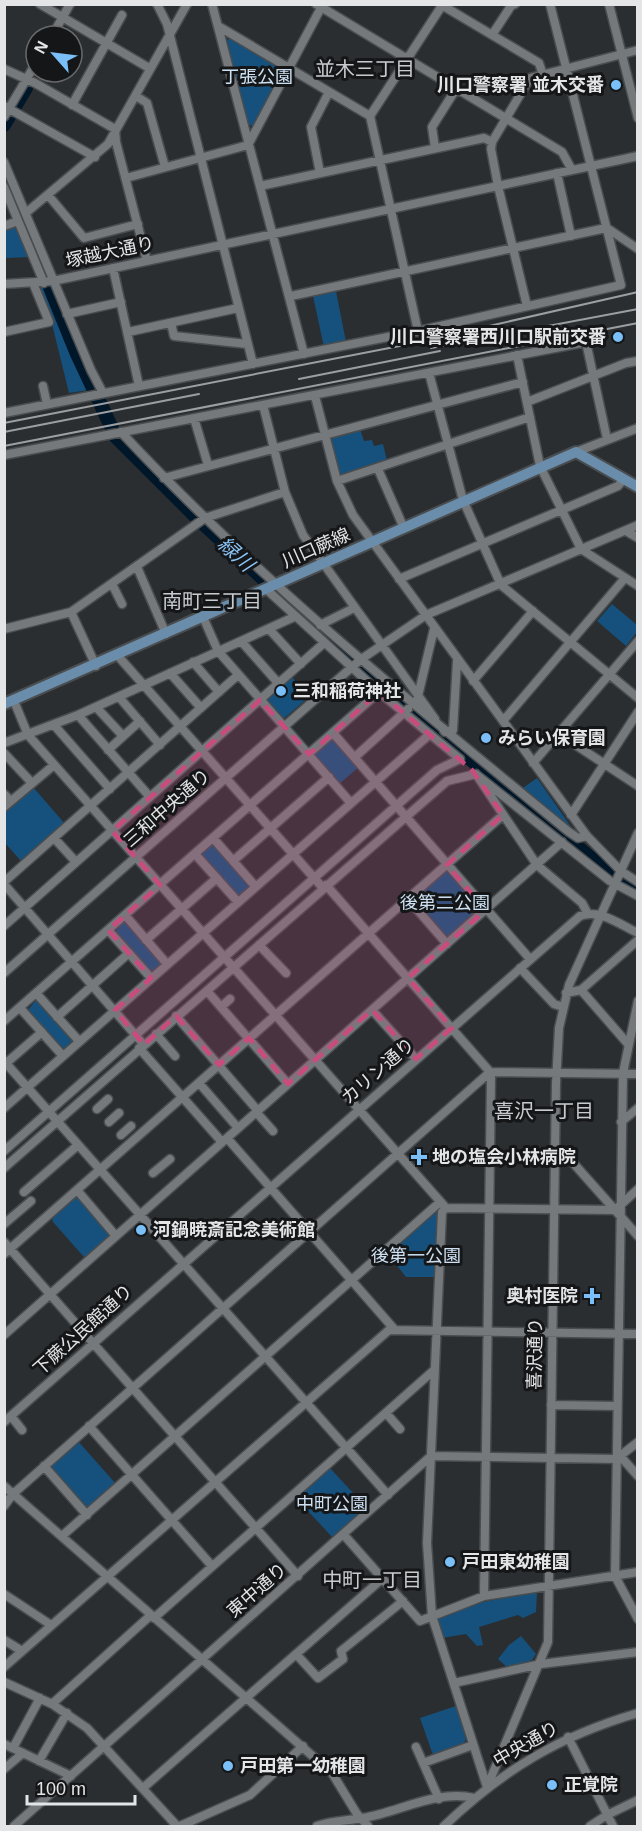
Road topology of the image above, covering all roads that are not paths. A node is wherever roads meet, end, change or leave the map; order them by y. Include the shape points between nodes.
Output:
1 (40, 4) edge
2 (70, 4) edge
3 (157, 4) edge
4 (187, 4) edge
5 (212, 4) edge
6 (515, 4) edge
7 (550, 4) edge
8 (609, 4) edge
9 (320, 5) edge
10 (442, 5) edge
11 (123, 15) dead end
12 (65, 19) junction
13 (61, 24) edge
14 (218, 26) junction
15 (492, 35) junction
16 (168, 36) junction
17 (106, 43) junction
18 (638, 50) edge
19 (621, 54) junction
20 (407, 59) junction
21 (149, 68) junction
22 (288, 68) junction
23 (567, 68) junction
24 (4, 69) edge
25 (543, 75) junction
26 (24, 77) edge
27 (27, 84) edge
28 (37, 84) edge
29 (456, 89) junction
30 (329, 92) junction
31 (136, 96) junction
32 (72, 105) junction
33 (9, 110) edge
34 (370, 116) junction
35 (638, 118) edge
36 (506, 119) junction
37 (115, 129) junction
38 (492, 142) junction
39 (248, 145) junction
40 (435, 148) junction
41 (638, 156) edge
42 (94, 157) junction
43 (200, 157) junction
44 (380, 160) junction
45 (4, 162) edge
46 (592, 165) junction
47 (165, 167) junction
48 (572, 170) junction
49 (320, 173) junction
50 (557, 173) junction
51 (126, 178) junction
52 (260, 186) junction
53 (498, 186) junction
54 (4, 187) edge
55 (48, 195) junction
56 (390, 209) junction
57 (27, 212) junction
58 (18, 221) junction
59 (138, 224) junction
60 (4, 226) edge
61 (606, 228) junction
62 (274, 234) junction
63 (571, 236) junction
64 (221, 245) junction
65 (514, 248) junction
66 (638, 249) edge
67 (147, 261) junction
68 (113, 268) junction
69 (405, 272) junction
70 (48, 282) junction
71 (33, 283) junction
72 (4, 284) edge
73 (291, 296) junction
74 (121, 302) junction
75 (527, 306) junction
76 (238, 308) junction
77 (67, 314) junction
78 (171, 323) junction
79 (418, 331) junction
80 (4, 332) edge
81 (128, 332) junction
82 (247, 344) junction
83 (304, 354) junction
84 (517, 355) junction
85 (634, 362) edge
86 (253, 364) junction
87 (429, 373) junction
88 (593, 376) junction
89 (523, 382) junction
90 (43, 386) dead end
91 (139, 386) junction
92 (103, 393) junction
93 (315, 396) junction
94 (527, 402) junction
95 (47, 404) junction
96 (437, 404) junction
97 (263, 405) junction
98 (4, 413) edge
99 (530, 417) junction
100 (195, 418) junction
101 (638, 428) edge
102 (121, 432) junction
103 (325, 434) junction
104 (607, 440) junction
105 (448, 446) junction
106 (274, 447) junction
107 (576, 452) junction
108 (4, 455) edge
109 (208, 465) junction
110 (540, 466) junction
111 (378, 469) junction
112 (164, 478) junction
113 (624, 479) junction
114 (337, 481) junction
115 (638, 487) edge
116 (285, 492) junction
117 (464, 500) junction
118 (562, 509) junction
119 (204, 518) junction
120 (638, 525) edge
121 (403, 526) junction
122 (626, 531) junction
123 (638, 538) edge
124 (371, 542) junction
125 (482, 543) junction
126 (581, 549) junction
127 (322, 564) junction
128 (137, 567) junction
129 (625, 578) junction
130 (399, 579) junction
131 (112, 584) junction
132 (501, 585) junction
133 (638, 586) edge
134 (271, 587) junction
135 (122, 604) dead end
136 (354, 608) junction
137 (533, 611) junction
138 (71, 612) junction
139 (426, 615) junction
140 (203, 617) junction
141 (294, 617) junction
142 (320, 625) junction
143 (269, 628) junction
144 (4, 629) edge
145 (434, 629) junction
146 (166, 634) junction
147 (241, 641) junction
148 (638, 641) edge
149 (571, 642) junction
150 (324, 644) junction
151 (381, 645) junction
152 (218, 651) junction
153 (118, 656) junction
154 (360, 660) junction
155 (457, 661) junction
156 (193, 662) junction
157 (301, 664) junction
158 (96, 666) junction
159 (352, 668) junction
160 (414, 670) dead end
161 (424, 672) junction
162 (170, 673) junction
163 (238, 675) junction
164 (610, 675) junction
165 (473, 681) junction
166 (279, 684) junction
167 (143, 685) junction
168 (219, 692) junction
169 (379, 692) junction
170 (118, 697) junction
171 (638, 698) edge
172 (260, 700) junction
173 (9, 702) edge
174 (415, 702) junction
175 (96, 707) junction
176 (201, 708) junction
177 (638, 712) edge
178 (405, 713) junction
179 (78, 715) junction
180 (140, 721) junction
181 (503, 721) junction
182 (54, 725) junction
183 (180, 727) junction
184 (284, 727) junction
185 (445, 732) junction
186 (333, 733) junction
187 (430, 734) junction
188 (559, 734) junction
189 (28, 735) junction
190 (123, 736) junction
191 (4, 744) edge
192 (160, 745) junction
193 (108, 750) junction
194 (202, 751) junction
195 (4, 753) edge
196 (309, 754) junction
197 (355, 757) junction
198 (533, 763) junction
199 (605, 764) junction
200 (54, 765) junction
201 (128, 773) junction
202 (476, 774) junction
203 (329, 777) junction
204 (225, 778) junction
205 (375, 780) junction
206 (32, 783) junction
207 (638, 786) edge
208 (110, 789) junction
209 (150, 798) junction
210 (7, 801) edge
211 (350, 802) junction
212 (397, 805) junction
213 (90, 806) junction
214 (250, 806) junction
215 (503, 815) junction
216 (571, 815) junction
217 (405, 817) junction
218 (270, 829) junction
219 (112, 831) junction
220 (638, 834) edge
221 (587, 836) junction
222 (54, 838) junction
223 (213, 838) junction
224 (562, 842) junction
225 (292, 853) junction
226 (195, 854) junction
227 (136, 858) junction
228 (233, 861) junction
229 (76, 862) junction
230 (446, 864) junction
231 (537, 866) junction
232 (621, 871) junction
233 (217, 878) junction
234 (314, 878) junction
235 (638, 882) edge
236 (4, 883) edge
237 (614, 884) junction
238 (160, 885) junction
239 (255, 886) junction
240 (324, 887) junction
241 (638, 896) edge
242 (407, 898) junction
243 (238, 902) junction
244 (25, 908) junction
245 (181, 910) junction
246 (486, 910) junction
247 (588, 914) junction
248 (125, 915) junction
249 (599, 916) junction
250 (4, 926) edge
251 (108, 930) junction
252 (202, 933) junction
253 (368, 933) junction
254 (638, 933) edge
255 (49, 934) junction
256 (147, 940) junction
257 (638, 940) edge
258 (447, 944) junction
259 (259, 945) junction
260 (129, 953) junction
261 (224, 958) junction
262 (530, 959) junction
263 (72, 962) junction
264 (167, 964) junction
265 (233, 968) junction
266 (520, 968) junction
267 (4, 973) edge
268 (286, 973) dead end
269 (151, 978) junction
270 (408, 978) junction
271 (93, 985) junction
272 (581, 990) junction
273 (207, 991) junction
274 (36, 993) junction
275 (566, 993) junction
276 (230, 999) dead end
277 (638, 1001) edge
278 (563, 1006) junction
279 (221, 1007) junction
280 (20, 1008) junction
281 (115, 1010) junction
282 (372, 1010) junction
283 (243, 1014) dead end
284 (176, 1016) junction
285 (275, 1016) junction
286 (57, 1017) junction
287 (4, 1021) edge
288 (235, 1022) junction
289 (452, 1028) junction
290 (42, 1032) junction
291 (156, 1034) junction
292 (136, 1035) junction
293 (249, 1038) junction
294 (79, 1041) junction
295 (628, 1044) junction
296 (142, 1047) junction
297 (63, 1056) junction
298 (175, 1056) dead end
299 (416, 1059) junction
300 (315, 1061) junction
301 (5, 1063) edge
302 (219, 1065) junction
303 (490, 1072) junction
304 (557, 1073) junction
305 (623, 1073) junction
306 (638, 1074) edge
307 (199, 1083) junction
308 (288, 1083) junction
309 (28, 1087) junction
310 (182, 1097) junction
311 (108, 1100) dead end
312 (4, 1108) edge
313 (638, 1108) edge
314 (97, 1109) dead end
315 (358, 1110) junction
316 (49, 1111) junction
317 (257, 1111) junction
318 (119, 1113) dead end
319 (57, 1121) junction
320 (109, 1122) dead end
321 (621, 1122) junction
322 (131, 1126) dead end
323 (238, 1128) junction
324 (273, 1131) dead end
325 (121, 1135) dead end
326 (224, 1140) junction
327 (78, 1145) junction
328 (4, 1151) edge
329 (555, 1151) junction
330 (398, 1154) junction
331 (170, 1159) dead end
332 (4, 1168) edge
333 (100, 1170) junction
334 (153, 1173) dead end
335 (270, 1187) junction
336 (638, 1189) edge
337 (77, 1190) junction
338 (24, 1192) dead end
339 (31, 1201) dead end
340 (443, 1205) junction
341 (490, 1207) junction
342 (554, 1209) junction
343 (618, 1210) junction
344 (140, 1215) junction
345 (4, 1224) edge
346 (309, 1232) junction
347 (637, 1233) edge
348 (116, 1236) junction
349 (6, 1248) edge
350 (183, 1264) junction
351 (353, 1281) junction
352 (50, 1295) junction
353 (222, 1308) junction
354 (395, 1330) junction
355 (436, 1331) junction
356 (487, 1331) junction
357 (552, 1333) junction
358 (618, 1333) junction
359 (638, 1334) edge
360 (4, 1335) edge
361 (93, 1344) junction
362 (266, 1357) junction
363 (434, 1371) junction
364 (133, 1388) junction
365 (306, 1403) junction
366 (551, 1405) junction
367 (617, 1406) junction
368 (386, 1413) junction
369 (8, 1419) edge
370 (90, 1426) junction
371 (400, 1429) dead end
372 (22, 1430) dead end
373 (176, 1436) junction
374 (638, 1442) edge
375 (346, 1448) junction
376 (431, 1456) junction
377 (485, 1456) junction
378 (550, 1457) junction
379 (619, 1458) junction
380 (44, 1466) junction
381 (132, 1475) junction
382 (638, 1476) edge
383 (216, 1482) junction
384 (4, 1486) edge
385 (13, 1494) junction
386 (388, 1495) junction
387 (4, 1506) edge
388 (87, 1515) junction
389 (173, 1521) junction
390 (255, 1528) junction
391 (344, 1535) junction
392 (62, 1536) junction
393 (212, 1566) junction
394 (638, 1572) edge
395 (106, 1575) junction
396 (298, 1576) junction
397 (615, 1576) junction
398 (383, 1578) junction
399 (549, 1587) junction
400 (4, 1594) edge
401 (484, 1596) junction
402 (403, 1601) junction
403 (153, 1616) junction
404 (432, 1616) junction
405 (638, 1619) edge
406 (51, 1625) junction
407 (4, 1640) edge
408 (22, 1651) junction
409 (638, 1652) edge
410 (296, 1654) junction
411 (203, 1659) junction
412 (541, 1664) junction
413 (4, 1667) edge
414 (4, 1682) edge
415 (454, 1683) junction
416 (247, 1696) junction
417 (40, 1698) junction
418 (52, 1704) junction
419 (67, 1713) junction
420 (638, 1713) edge
421 (568, 1737) junction
422 (472, 1745) junction
423 (9, 1746) edge
424 (105, 1746) junction
425 (303, 1746) junction
426 (416, 1747) dead end
427 (24, 1754) junction
428 (39, 1761) junction
429 (423, 1763) junction
430 (4, 1768) edge
431 (71, 1776) junction
432 (487, 1786) junction
433 (143, 1788) junction
434 (474, 1798) junction
435 (438, 1799) junction
436 (638, 1800) edge
437 (607, 1815) junction
438 (365, 1822) edge
439 (14, 1827) edge
440 (179, 1827) edge
441 (317, 1827) edge
442 (444, 1827) edge
443 (590, 1827) edge
444 (613, 1827) edge

1 - 12 street
2 - 12 street
3 - 16 street
4 - 16 street
5 - 14 street
6 - 15 street
7 - 23 street
8 - 19 street
9 - 20 street
9 - 22 street
10 - 15 street
10 - 20 street
11 - 17 street
12 - 13 street
12 - 17 street
14 - 22 street
14 - 39 street
15 - 25 street via 538,63
16 - 21 street
16 - 43 street
17 - 21 street
17 - 32 street
18 - 19 street
19 - 23 street
19 - 35 street
20 - 29 street
20 - 34 street
21 - 31 street
22 - 30 street
22 - 39 street
23 - 25 street
23 - 46 street
24 - 26 street
25 - 36 street via 530,78
27 - 33 street
28 - 32 street
29 - 36 street
29 - 40 street via 432,127
30 - 34 street
30 - 49 street via 311,127
31 - 37 street
31 - 47 street via 147,103
32 - 37 street
33 - 42 street
34 - 44 street
36 - 38 street
36 - 48 street via 562,152
37 - 42 street via 108,144
37 - 51 street
38 - 40 street via 484,138
38 - 53 street
39 - 43 street
39 - 52 street
40 - 44 street
41 - 46 street, 塚越大通り
42 - 55 street
43 - 47 street
43 - 64 street
44 - 49 street
44 - 56 street
45 - 57 street
46 - 48 street, 塚越大通り
46 - 61 street
47 - 51 street
48 - 50 street, 塚越大通り
49 - 52 street
50 - 53 street, 塚越大通り
50 - 63 street
51 - 59 street
52 - 62 street
53 - 56 street, 塚越大通り
53 - 65 street
54 - 58 street
55 - 57 street
55 - 59 street via 84,238
56 - 62 street, 塚越大通り
56 - 69 street
57 - 70 street
58 - 60 street
58 - 70 street
59 - 67 street
61 - 63 street
61 - 66 street
61 - 75 street via 621,285
62 - 64 street, 塚越大通り
62 - 73 street
63 - 65 street
64 - 67 street, 塚越大通り
64 - 76 street
65 - 69 street
65 - 75 street
67 - 68 street, 塚越大通り
68 - 70 street, 塚越大通り
68 - 74 street
69 - 73 street
69 - 79 street
70 - 71 street, 塚越大通り
70 - 77 street
71 - 72 street, 塚越大通り
71 - 80 street via 49,322
73 - 83 street
74 - 77 street
74 - 81 street
75 - 79 street
76 - 78 street
76 - 82 street
77 - 92 street
78 - 81 street
78 - 82 street via 174,336
79 - 83 street
81 - 91 street
82 - 86 street
83 - 86 street
84 - 87 street
84 - 88 street via 586,342
84 - 89 street
85 - 88 street
86 - 91 street
87 - 93 street
87 - 96 street
88 - 94 street
88 - 104 street
89 - 94 street
89 - 96 street
90 - 95 street
91 - 92 street
92 - 95 street
93 - 97 street
93 - 103 street
94 - 99 street
95 - 98 street
96 - 103 street
96 - 105 street
97 - 100 street
97 - 106 street
99 - 105 street
99 - 110 street
100 - 102 street
100 - 109 street
101 - 104 street
102 - 108 street
102 - 112 street
103 - 106 street
103 - 114 street
104 - 107 street
105 - 111 street
105 - 117 street
106 - 109 street
106 - 116 street
107 - 110 main road, 川口蕨線
107 - 113 main road
109 - 112 street
110 - 117 main road, 川口蕨線
110 - 118 street
111 - 114 street
111 - 121 street
112 - 119 street
113 - 115 main road
113 - 118 street via 618,486
114 - 124 street
116 - 119 street
116 - 127 street via 303,535
117 - 121 main road, 川口蕨線
117 - 125 street
118 - 125 street
118 - 126 street
119 - 128 street
119 - 134 street
120 - 122 street
121 - 124 main road, 川口蕨線
122 - 123 street
122 - 126 street
124 - 127 main road, 川口蕨線
124 - 130 street
125 - 130 street
125 - 132 street
126 - 129 street
126 - 132 street
127 - 134 main road, 川口蕨線
127 - 136 street
128 - 131 street
128 - 146 street
129 - 133 street
129 - 149 street
130 - 139 street
131 - 135 street
131 - 138 street
132 - 137 street
132 - 139 street
134 - 140 main road, 川口蕨線
134 - 141 street
134 - 142 street
136 - 142 street
136 - 151 street
137 - 149 street
137 - 165 street
138 - 144 street
138 - 158 street
139 - 145 street
139 - 151 street
140 - 146 main road, 川口蕨線
140 - 152 street
141 - 143 street
141 - 150 street
142 - 154 street
143 - 147 street
143 - 157 street
145 - 155 street
145 - 161 street
146 - 153 main road, 川口蕨線
147 - 152 street
147 - 166 street
148 - 164 street
149 - 164 street
149 - 181 street
150 - 157 street
150 - 159 street
151 - 154 street
151 - 174 street
152 - 156 street
152 - 163 street
153 - 158 main road, 川口蕨線
153 - 167 street
154 - 159 street, 三和中央通り
154 - 174 street
155 - 165 street
155 - 185 street via 453,730
156 - 162 street
156 - 168 street
157 - 166 street
158 - 173 main road, 川口蕨線
159 - 169 street
159 - 184 street, 三和中央通り
160 - 161 street
161 - 174 street
162 - 167 street
162 - 176 street
163 - 168 street
163 - 172 street
164 - 171 street
164 - 188 street
165 - 181 street
166 - 172 street
167 - 170 street
167 - 183 street
168 - 176 street
169 - 178 street
169 - 186 street
170 - 175 street
170 - 180 street
172 - 184 street
172 - 194 street
173 - 189 street
174 - 178 street
174 - 185 street
175 - 179 street
175 - 190 street
176 - 183 street
177 - 199 street
178 - 187 street
178 - 197 street
179 - 182 street
179 - 193 street
180 - 190 street
180 - 192 street
181 - 198 street
182 - 189 street
182 - 208 street
183 - 192 street
183 - 194 street
184 - 196 street
184 - 204 street, 三和中央通り
185 - 221 street via 569,832 578,838
186 - 196 street
186 - 197 street
187 - 205 street
187 - 212 street via 460,759 437,770
188 - 198 street
188 - 199 street
189 - 191 street
189 - 200 street
190 - 193 street
192 - 201 street
193 - 201 street
194 - 204 street
194 - 209 street
195 - 206 street
196 - 203 street
196 - 214 street
197 - 205 street
198 - 216 street
199 - 207 street
199 - 216 street
200 - 206 street
200 - 213 street
201 - 208 street
201 - 209 street
202 - 215 street
202 - 217 street via 447,781
202 - 224 street
203 - 211 street
203 - 218 street
204 - 214 street
204 - 227 street, 三和中央通り
205 - 211 street
205 - 212 street
206 - 210 street
208 - 213 street
209 - 219 street
211 - 225 street
212 - 217 street
212 - 234 street
213 - 219 street
213 - 222 street
214 - 218 street
214 - 223 street
215 - 230 street
215 - 231 street
216 - 221 street
217 - 230 street
217 - 240 street
218 - 225 street
218 - 228 street
219 - 227 street
219 - 229 street
220 - 232 street, 喜沢通り
221 - 232 street
222 - 229 street
222 - 236 street
223 - 226 street
223 - 228 street
224 - 231 street
224 - 237 street
225 - 234 street
225 - 239 street
226 - 233 street
226 - 238 street
227 - 238 street
227 - 255 street, 三和中央通り
228 - 239 street
229 - 244 street
230 - 242 street
230 - 246 street
231 - 246 street
231 - 247 street via 582,903
232 - 235 street
232 - 237 street, 喜沢通り
233 - 243 street
233 - 245 street
234 - 240 street
234 - 261 street
236 - 244 street
237 - 241 street
237 - 249 street, 喜沢通り
238 - 245 street
238 - 248 street
239 - 243 street
240 - 253 street
240 - 259 street
242 - 253 street
242 - 258 street
243 - 252 street
244 - 250 street
244 - 255 street
245 - 252 street
245 - 256 street
246 - 258 street
246 - 262 street
247 - 249 street
247 - 262 street, カリン通り via 579,916
248 - 251 street
248 - 256 street
249 - 254 street
249 - 275 street, 喜沢通り
251 - 260 street
251 - 263 street
252 - 261 street
252 - 264 street
253 - 270 street
253 - 285 street
255 - 263 street
255 - 267 street, 三和中央通り
256 - 264 street
257 - 272 street
258 - 270 street
259 - 265 street
259 - 268 street
260 - 269 street
260 - 271 street
261 - 265 street
261 - 292 street
262 - 266 street, カリン通り
263 - 271 street
263 - 274 street
264 - 269 street
265 - 273 street
265 - 285 street
266 - 278 street via 554,1004
266 - 289 street, カリン通り
269 - 281 street
270 - 282 street
270 - 289 street
271 - 281 street
271 - 286 street
272 - 275 street
272 - 295 street
273 - 279 street
273 - 284 street
274 - 280 street
274 - 286 street
275 - 278 street, 喜沢通り
276 - 279 street
277 - 295 street
278 - 304 street, 喜沢通り
279 - 288 street
280 - 287 street
280 - 290 street
281 - 292 street
281 - 294 street
282 - 299 street
282 - 300 street
283 - 288 street
284 - 291 street
284 - 302 street
285 - 293 street
285 - 300 street
286 - 294 street
288 - 293 street
289 - 299 street, カリン通り
289 - 303 street
290 - 297 street
290 - 301 street
291 - 296 street
291 - 298 street
292 - 296 street
292 - 316 street
293 - 302 street
293 - 308 street
294 - 297 street
295 - 305 street
296 - 310 street
296 - 319 street
297 - 309 street
299 - 315 street, カリン通り
300 - 308 street
300 - 315 street
301 - 309 street
302 - 307 street
302 - 317 street
303 - 304 street
303 - 330 street
303 - 341 street
304 - 305 street
304 - 329 street, 喜沢通り
305 - 306 street
305 - 321 street
307 - 310 street
307 - 323 street
308 - 317 street
309 - 312 street
309 - 316 street
310 - 326 street
310 - 333 street
311 - 314 street
313 - 321 street
315 - 330 street
315 - 335 street, カリン通り
316 - 319 street
316 - 328 street
317 - 323 street
317 - 324 street
318 - 320 street
319 - 327 street
319 - 332 street
321 - 343 street
322 - 325 street
323 - 326 street
326 - 335 street
326 - 344 street
327 - 333 street
327 - 338 street
329 - 342 street, 喜沢通り
329 - 343 street via 567,1156
330 - 340 street
330 - 346 street
331 - 334 street
333 - 337 street
333 - 344 street
335 - 346 street
335 - 350 street, カリン通り
336 - 343 street
337 - 348 street
337 - 349 street
339 - 345 street
340 - 341 street
340 - 351 street
340 - 355 street
341 - 342 street
341 - 356 street
342 - 343 street
342 - 357 street, 喜沢通り
343 - 347 street
343 - 358 street
344 - 348 street
344 - 350 street
346 - 351 street
346 - 353 street
348 - 352 street
349 - 352 street
350 - 353 street
350 - 361 street, 下蕨公民館通り
351 - 354 street
351 - 362 street
352 - 360 street
352 - 361 street
353 - 362 street
353 - 364 street
354 - 355 street
354 - 365 street via 389,1330
355 - 356 street
355 - 363 street
356 - 357 street
356 - 377 street
357 - 358 street
357 - 366 street, 喜沢通り
358 - 359 street
358 - 367 street
361 - 364 street
361 - 369 street, 下蕨公民館通り
362 - 365 street
362 - 373 street
363 - 368 street
363 - 376 street
364 - 370 street
364 - 373 street
365 - 375 street
365 - 383 street
366 - 367 street
366 - 378 street, 喜沢通り
367 - 379 street
368 - 371 street
368 - 375 street
369 - 372 street
370 - 380 street
370 - 381 street
373 - 381 street
373 - 383 street
374 - 379 street
375 - 386 street
375 - 390 street
376 - 377 street
376 - 386 street, 東中通り
376 - 404 street via 427,1543
377 - 378 street
377 - 401 street
378 - 379 street
378 - 399 street, 喜沢通り
379 - 382 street
379 - 397 street
380 - 385 street
380 - 388 street
381 - 388 street
381 - 389 street
383 - 389 street
383 - 390 street
384 - 385 street
385 - 387 street
385 - 392 street
386 - 391 street, 東中通り
388 - 392 street
389 - 393 street
389 - 395 street
390 - 393 street
390 - 396 street
391 - 396 street, 東中通り
391 - 398 street
392 - 395 street
393 - 403 street
394 - 397 street
395 - 403 street
395 - 406 street
396 - 411 street, 東中通り
397 - 399 street
397 - 405 street
398 - 402 street
398 - 410 street
399 - 401 street
399 - 412 street, 喜沢通り via 548,1642
400 - 406 street
401 - 404 street
402 - 404 street via 420,1621
402 - 410 street via 341,1651 344,1659 318,1678
403 - 411 street
403 - 418 street
404 - 415 street
406 - 408 street
407 - 408 street
408 - 413 street
409 - 412 street
410 - 416 street
411 - 416 street
411 - 424 street, 東中通り
412 - 415 street
412 - 432 street, 喜沢通り
414 - 417 street
415 - 422 street
416 - 425 street
416 - 433 street
417 - 418 street
417 - 423 street
418 - 419 street
419 - 424 street
419 - 428 street
420 - 421 street, 中央通り
421 - 432 street, 中央通り
421 - 437 street
422 - 429 street
422 - 432 street
423 - 427 street
424 - 431 street, 東中通り
424 - 433 street
425 - 438 street via 332,1773
425 - 440 street via 250,1795
426 - 429 street
427 - 428 street
427 - 430 street
428 - 431 street
429 - 435 street
431 - 439 street, 東中通り
432 - 434 street, 中央通り
433 - 440 street
434 - 435 street via 456,1795
434 - 442 street, 中央通り
435 - 438 street
436 - 437 street
437 - 443 street
437 - 444 street
438 - 441 street via 331,1821

